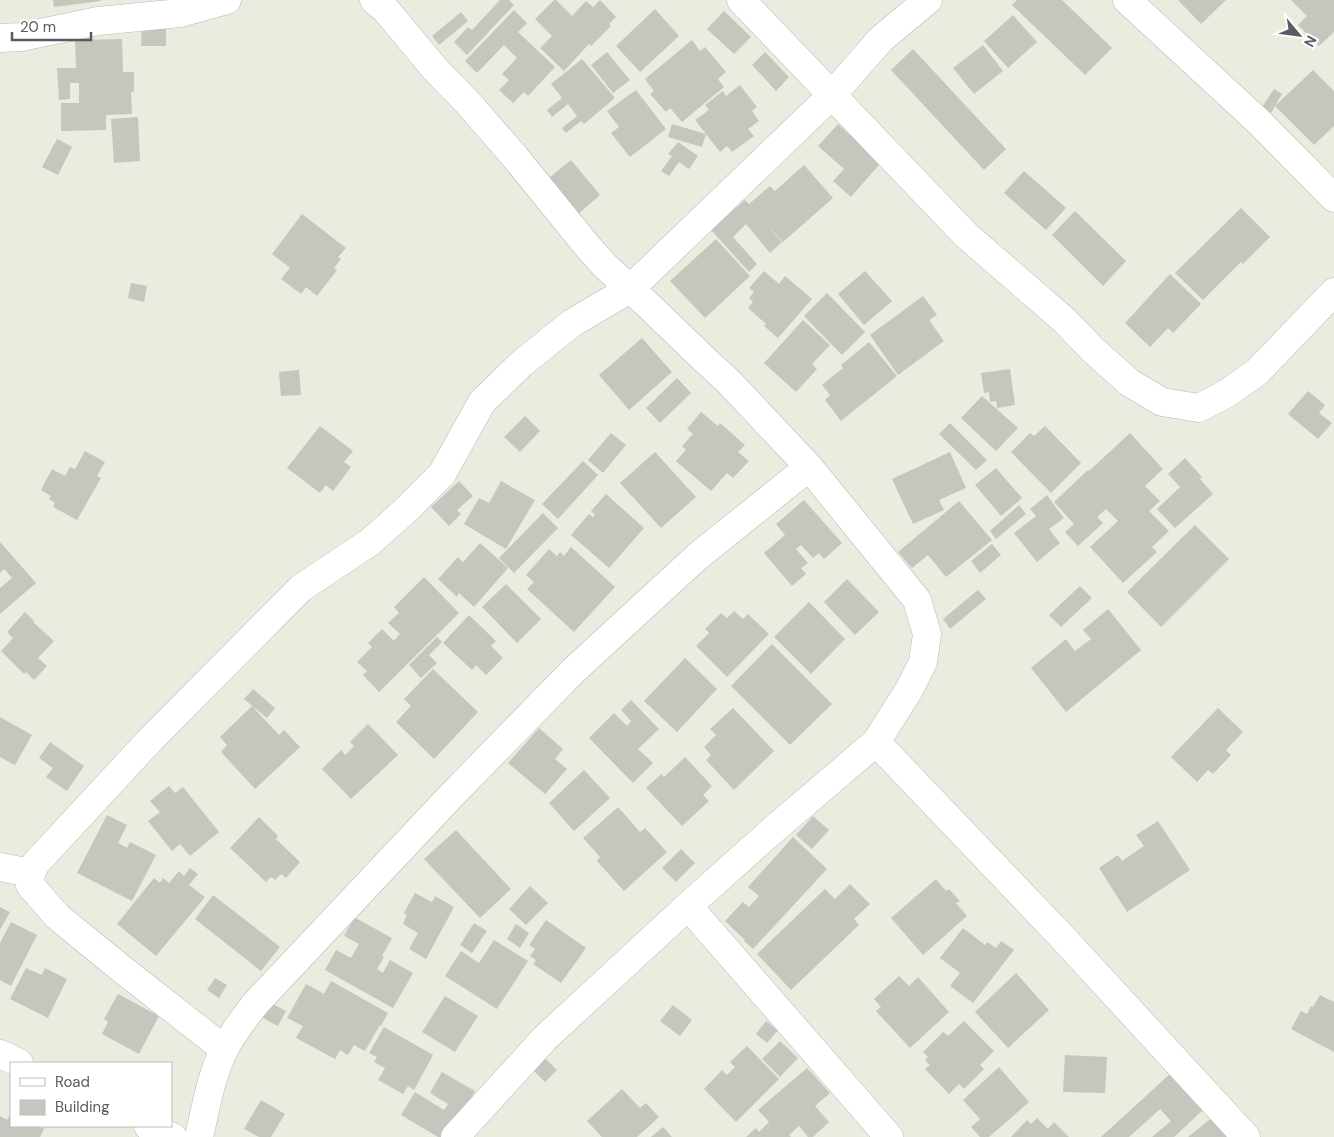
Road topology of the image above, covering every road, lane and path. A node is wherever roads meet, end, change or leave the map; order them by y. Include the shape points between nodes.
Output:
1 (227, 0) edge
2 (374, 0) edge
3 (741, 0) edge
4 (928, 0) edge
5 (1128, 0) edge
6 (178, 7) edge
7 (0, 38) edge
8 (832, 95) junction
9 (1334, 198) edge
10 (630, 289) junction
11 (1334, 292) edge
12 (809, 467) junction
13 (876, 742) junction
14 (0, 867) edge
15 (31, 873) junction
16 (688, 906) junction
17 (224, 1049) junction
18 (0, 1054) edge
19 (16, 1062) edge
20 (150, 1127) edge
21 (173, 1137) edge
22 (199, 1137) edge
23 (455, 1137) edge
24 (889, 1137) edge
25 (1246, 1137) edge

1 - 6 street
2 - 10 street via 515,157 588,247
3 - 8 street
4 - 8 street via 880,39
5 - 9 street via 1258,121
6 - 7 street via 21,38
8 - 10 street
8 - 11 street via 966,235 1064,320 1130,384 1162,402 1199,408 1226,394 1257,372
10 - 12 street via 728,381
10 - 15 street via 572,322 514,370 482,402 442,474 370,542 301,588 151,739 36,863
12 - 13 street via 917,600 926,634 922,662 909,690
12 - 17 street via 698,556 573,671 256,1003
13 - 16 street
13 - 25 street via 1064,939
14 - 15 street
15 - 17 street via 30,885 58,917
16 - 23 street via 545,1038
16 - 24 street
17 - 22 street via 211,1085
18 - 19 street
20 - 21 street

